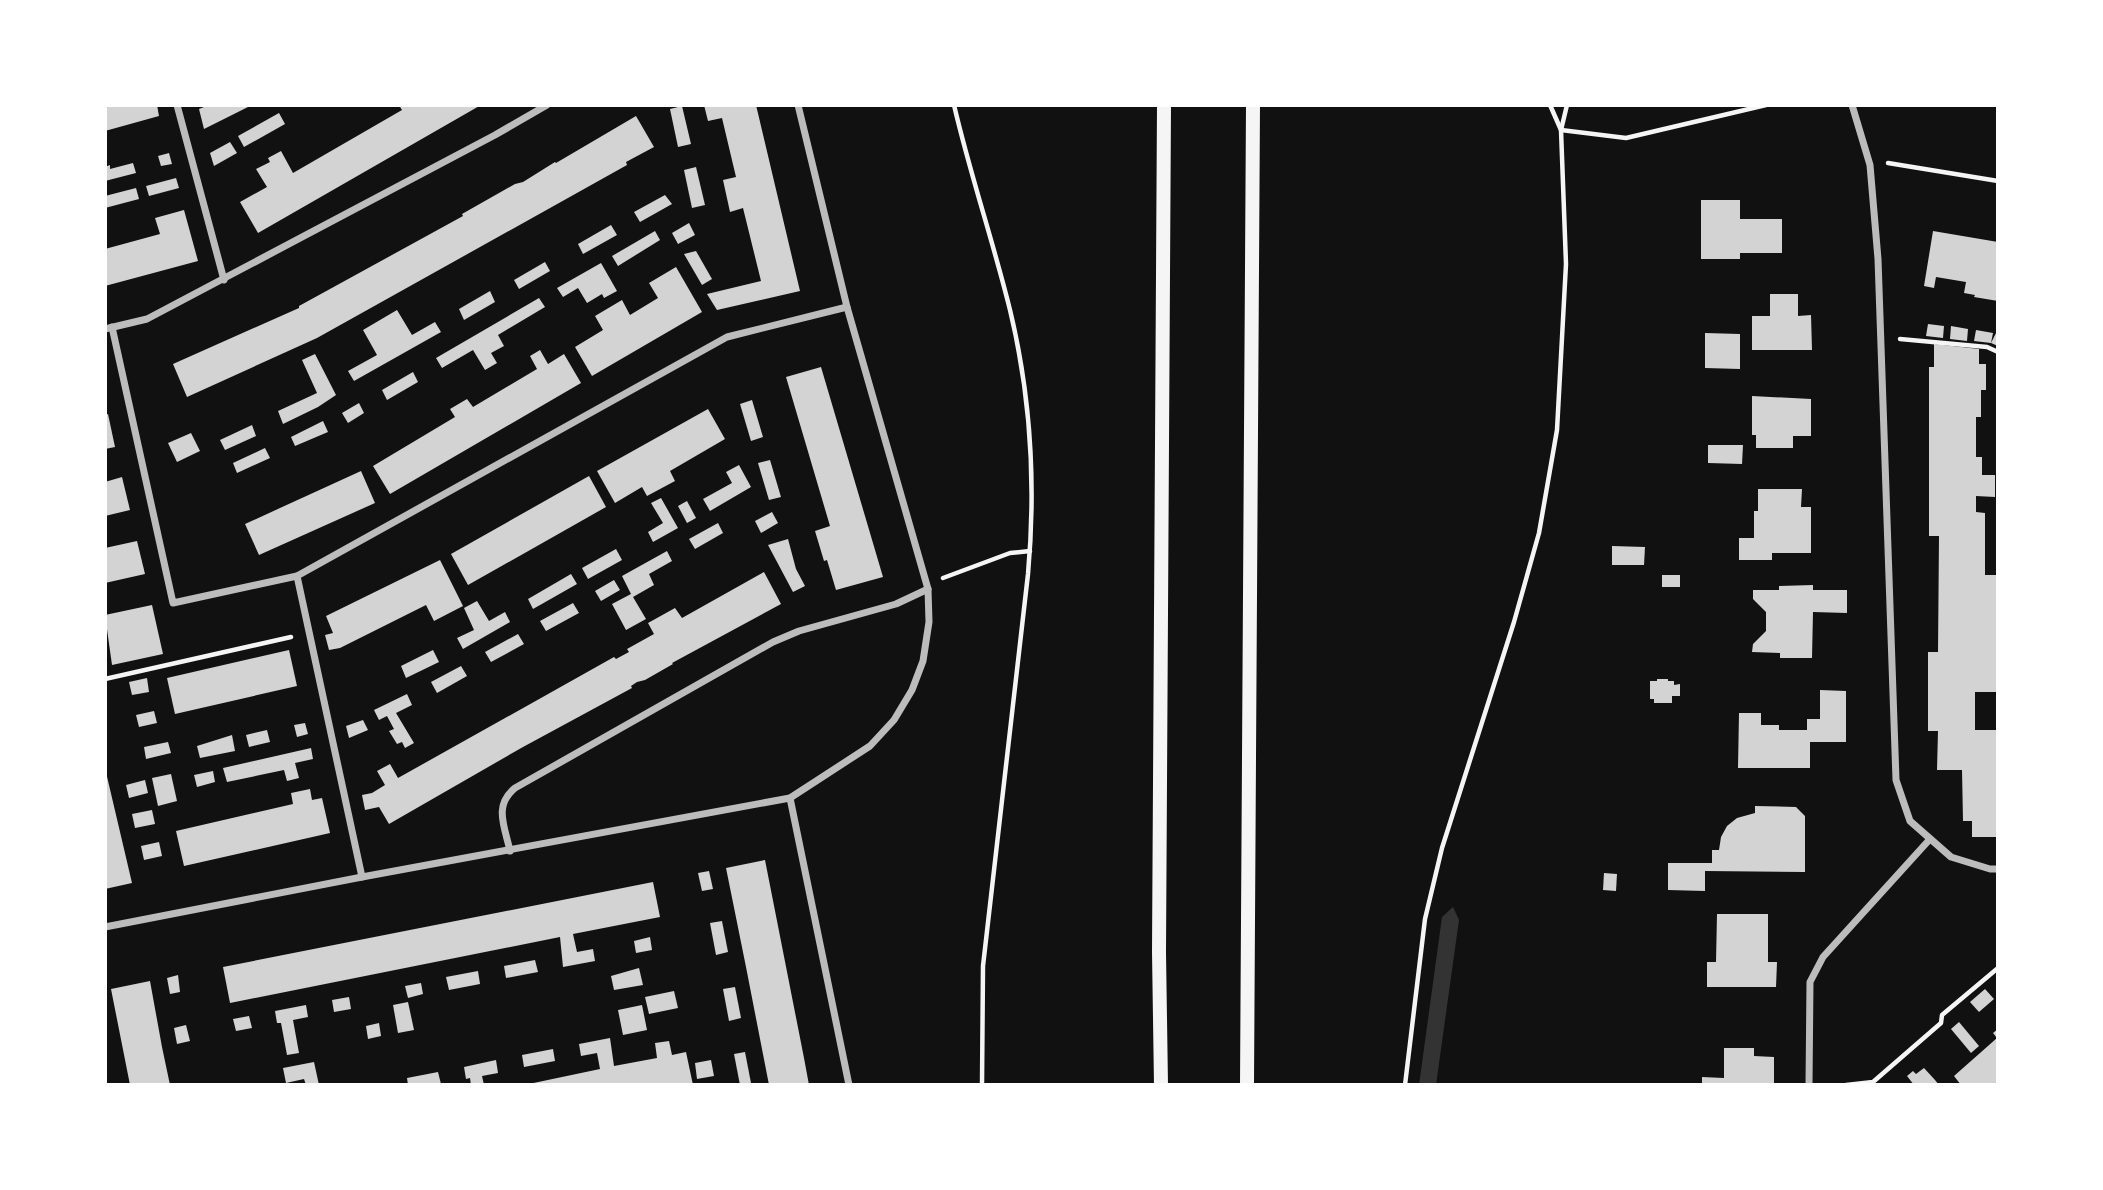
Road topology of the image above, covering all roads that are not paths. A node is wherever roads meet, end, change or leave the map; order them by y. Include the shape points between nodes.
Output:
1 (177, 105) edge
2 (547, 105) edge
3 (798, 105) edge
4 (1164, 105) edge
5 (1253, 105) edge
6 (1852, 105) edge
7 (224, 280) junction
8 (847, 307) junction
9 (109, 328) edge
10 (297, 576) junction
11 (928, 589) junction
12 (790, 798) junction
13 (1930, 839) junction
14 (510, 851) junction
15 (1998, 869) edge
16 (362, 877) junction
17 (105, 928) edge
18 (849, 1085) edge
19 (1161, 1085) edge
20 (1247, 1085) edge
21 (1809, 1085) edge

1 - 7 street
2 - 7 street
3 - 8 street
4 - 19 main road
5 - 20 main road
6 - 13 street via 1870,165 1878,259 1896,780 1910,821
7 - 9 street via 147,319
8 - 10 street via 727,337
8 - 11 street
9 - 10 street via 173,603
10 - 16 street
11 - 12 street via 923,661 894,720 870,746
11 - 14 street via 896,604 773,642 514,788 501,807
12 - 14 street
12 - 18 street
13 - 15 street via 1951,857
13 - 21 street via 1823,957 1811,982
14 - 16 street
16 - 17 street

